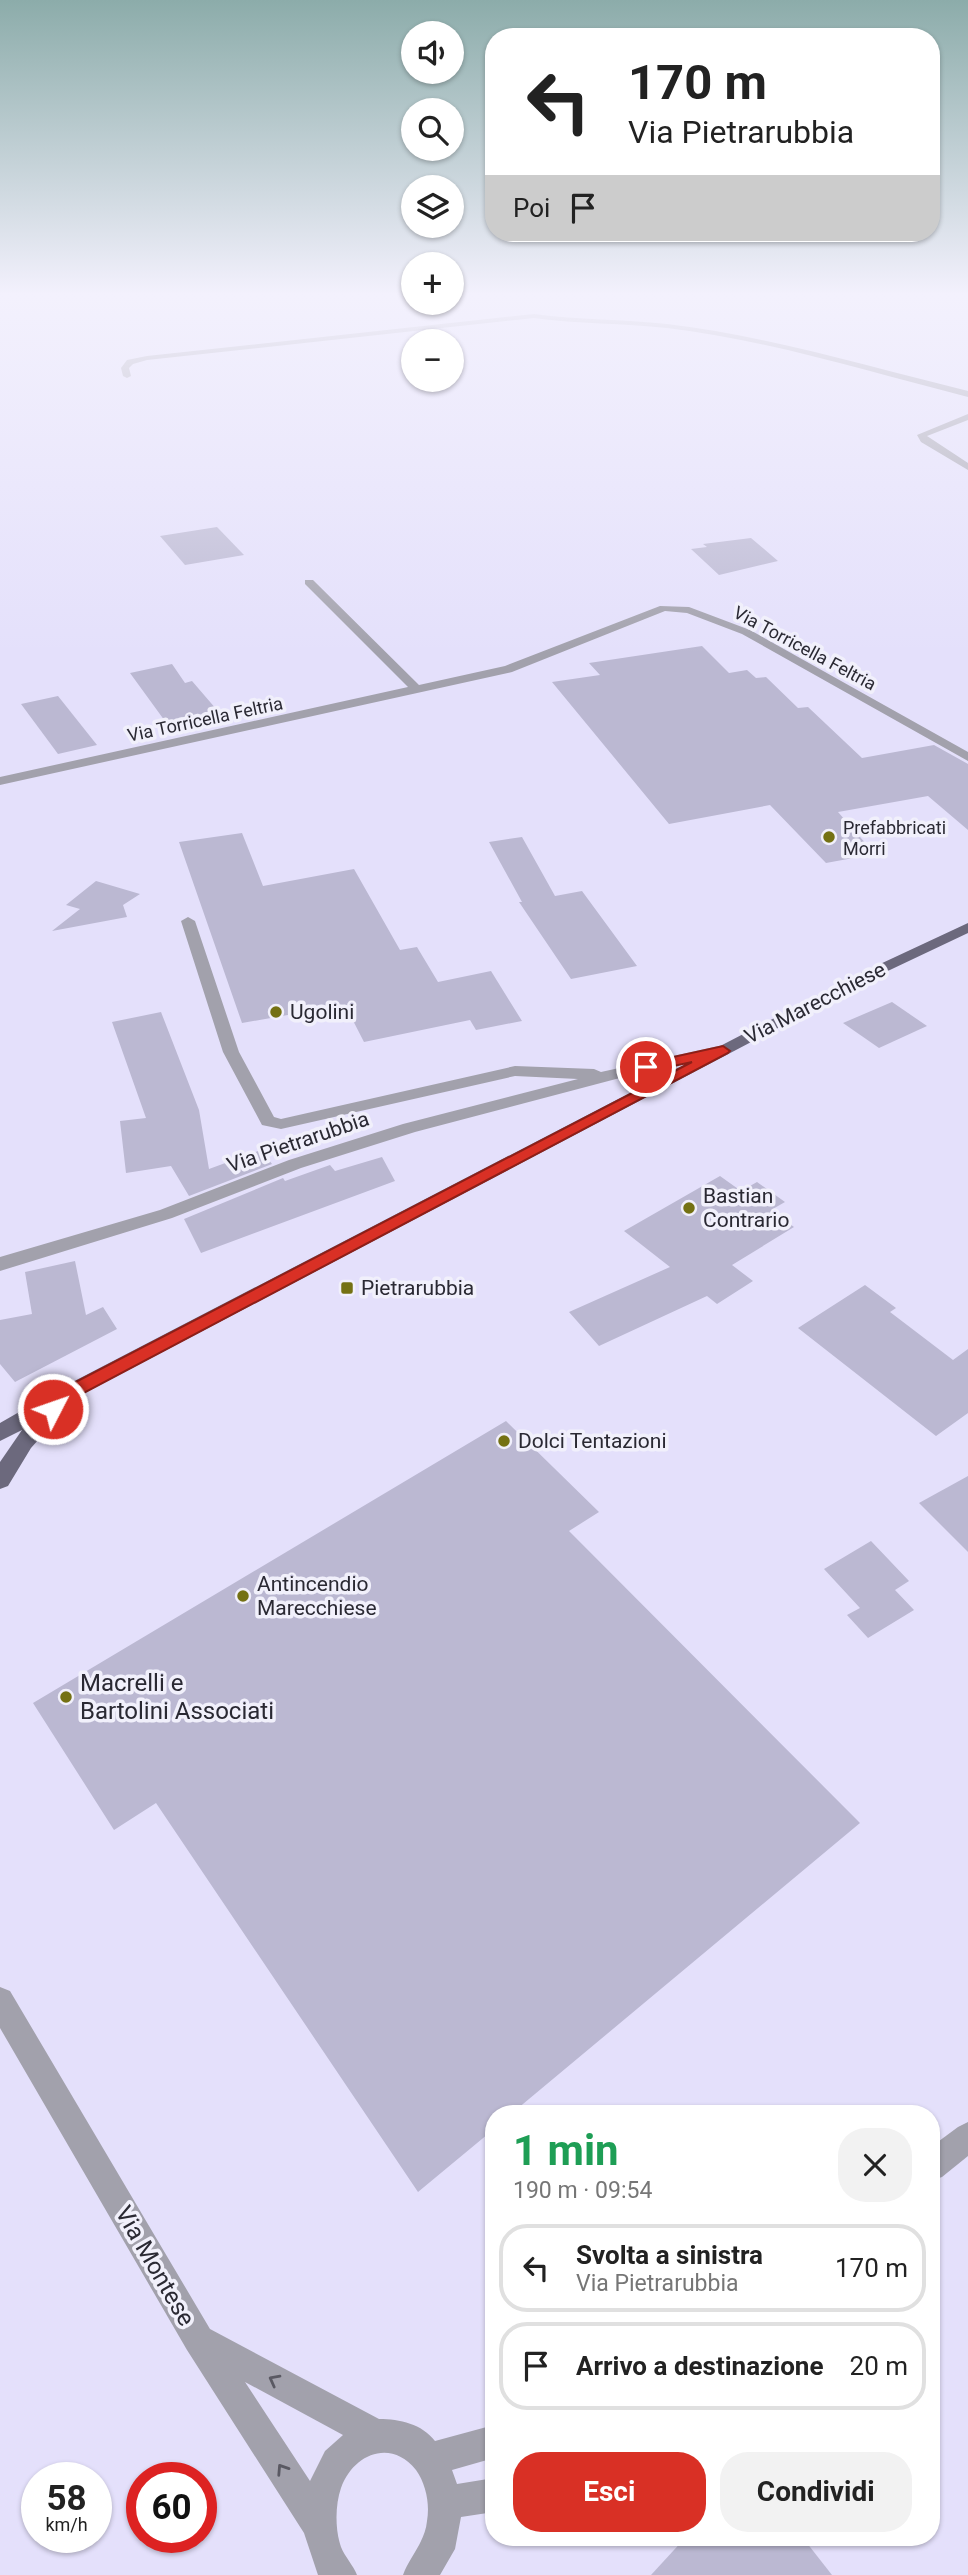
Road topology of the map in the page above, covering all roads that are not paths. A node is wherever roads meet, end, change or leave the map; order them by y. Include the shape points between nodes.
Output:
1 (968, 417) edge
2 (968, 467) edge
3 (309, 582) dead end
4 (417, 690) junction
5 (968, 757) edge
6 (0, 781) edge
7 (188, 921) dead end
8 (968, 927) edge
9 (723, 1051) junction
10 (615, 1074) junction
11 (0, 1264) edge
12 (68, 1393) junction
13 (0, 1433) edge
14 (0, 1480) edge
15 (0, 2001) edge
16 (968, 2137) edge
17 (940, 2159) edge
18 (198, 2339) junction
19 (377, 2436) junction
20 (485, 2444) edge
21 (431, 2459) junction
22 (485, 2496) edge
23 (446, 2502) junction
24 (319, 2526) junction
25 (340, 2575) edge
26 (420, 2575) edge

1 - 2 street via 922,435
3 - 4 street
4 - 5 street, Via Torricella Feltria via 508,668 664,608 689,610 746,632
4 - 6 street, Via Torricella Feltria
7 - 10 street, Via Pietrarubbia via 231,1052 268,1121 281,1124 515,1071
8 - 9 main road, Via Marecchiese
9 - 10 street, Via Pietrarubbia
9 - 12 main road, Via Marecchiese
10 - 11 street, Via Pietrarubbia via 409,1128 295,1164 166,1214
12 - 13 main road, Via Marecchiese
12 - 14 main road, Via Marecchiese via 24,1442
15 - 18 street, Via Montese
16 - 17 street
19 -> 18 street
24 -> 18 street, Via Montese
19 - 21 street via 406,2440
19 - 24 street, Via Montese via 358,2442 328,2475 320,2499
20 - 21 street
21 - 23 street
22 - 23 street
23 - 26 street via 440,2545
24 - 25 street, Via Montese via 325,2551

